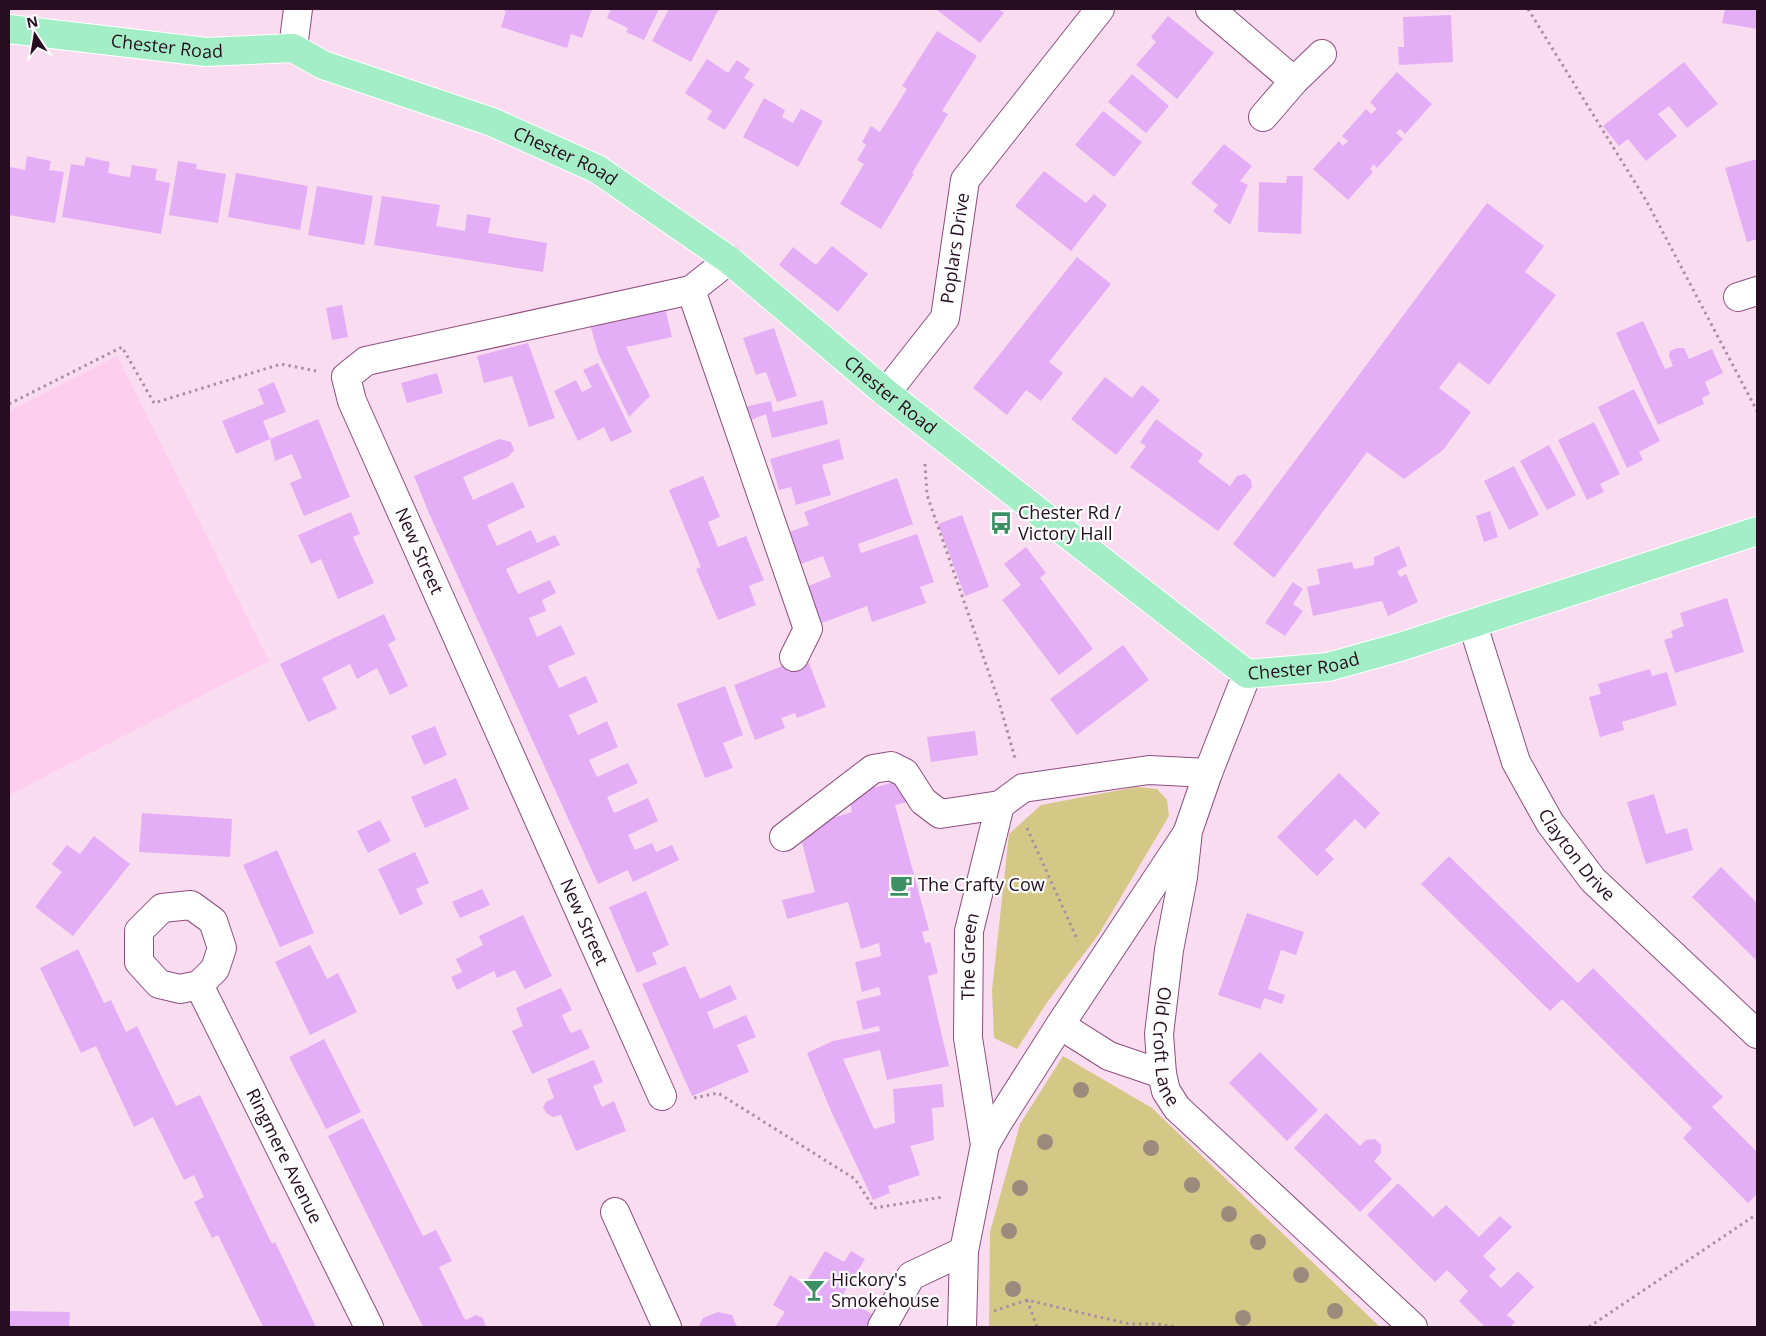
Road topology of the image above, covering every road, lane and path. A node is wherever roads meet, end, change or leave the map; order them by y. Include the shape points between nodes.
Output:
1 (298, 9) edge
2 (1100, 9) edge
3 (1210, 9) edge
4 (1528, 9) edge
5 (9, 29) edge
6 (294, 48) junction
7 (1322, 54) dead end
8 (1294, 81) junction
9 (1263, 116) dead end
10 (729, 260) junction
11 (691, 290) junction
12 (346, 377) junction
13 (886, 393) junction
14 (9, 404) edge
15 (1757, 411) edge
16 (922, 422) junction
17 (1757, 531) edge
18 (1473, 625) junction
19 (794, 658) dead end
20 (1247, 674) junction
21 (1208, 773) junction
22 (1012, 796) junction
23 (1188, 831) junction
24 (784, 837) dead end
25 (1093, 975) junction
26 (199, 985) dead end
27 (1060, 1025) junction
28 (1757, 1034) edge
29 (1162, 1074) junction
30 (662, 1096) joint
31 (985, 1145) junction
32 (976, 1192) junction
33 (615, 1212) dead end
34 (1757, 1214) edge
35 (964, 1251) junction
36 (1027, 1300) junction
37 (962, 1324) edge
38 (369, 1327) edge
39 (667, 1327) edge
40 (882, 1327) edge
41 (1038, 1327) edge
42 (1177, 1327) edge
43 (1413, 1327) edge
44 (1589, 1327) edge

1 - 6 street
2 - 13 street, Poplars Drive via 965,180 946,318
3 - 8 street
4 - 15 path via 1647,202
5 - 6 main road, Chester Road via 206,52
6 - 10 main road, Chester Road via 323,65 492,122 597,169
7 - 8 street
8 - 9 street
10 - 11 street
10 - 13 main road, Chester Road
11 - 12 street via 366,361
11 - 19 street via 808,629
12 - 14 path via 281,364 154,403 122,347
12 - 30 street, New Street via 352,401
13 - 16 main road, Chester Road
16 - 20 main road, Chester Road
16 - 22 path via 927,496 998,702
17 - 18 main road, Chester Road
18 - 20 main road, Chester Road via 1328,667
18 - 28 street, Clayton Drive via 1516,762 1550,823 1593,880
20 - 21 street, Old Croft Lane
21 - 22 street via 1149,770
21 - 23 street, Old Croft Lane
22 - 24 street via 940,814 923,801 905,773 891,766 874,768
22 - 25 path
22 - 31 street, The Green via 969,930 968,1038
23 - 25 street, The Green
23 - 29 street, Old Croft Lane via 1183,877 1168,950 1159,1034
25 - 27 street, The Green
26 - 38 street, Ringmere Avenue
27 - 29 street via 1109,1056
27 - 31 street, The Green
29 - 43 street, Old Croft Lane via 1166,1091 1177,1108
30 - 32 path via 664,1105 718,1093 855,1179 874,1208
31 - 32 street, The Green
32 - 35 street, The Green
33 - 39 street
34 - 44 path
35 - 37 street, The Green
35 - 40 street via 912,1276
36 - 37 path
36 - 41 path
36 - 42 path via 1129,1324

